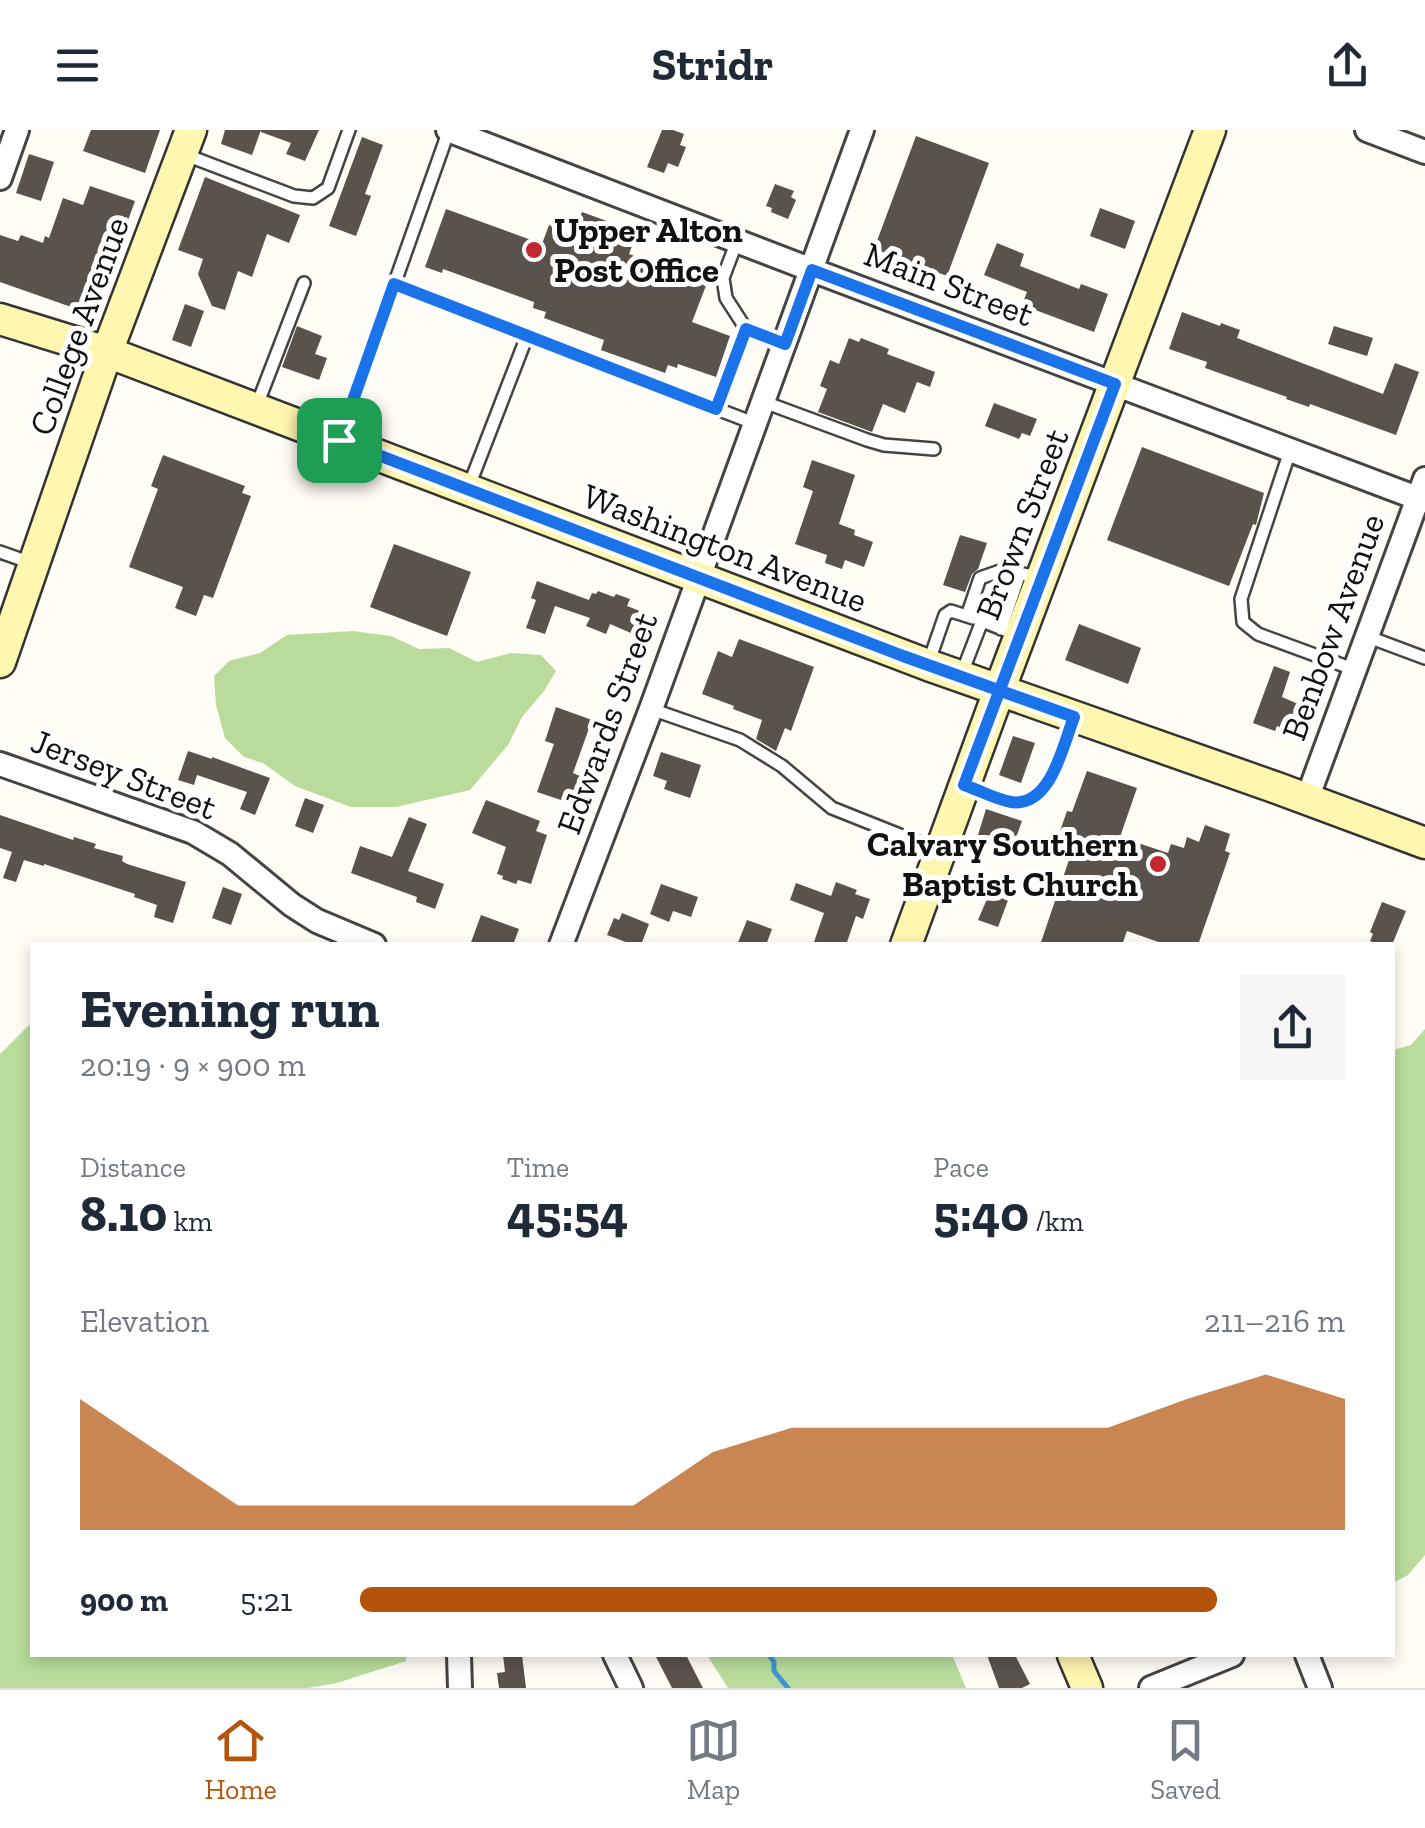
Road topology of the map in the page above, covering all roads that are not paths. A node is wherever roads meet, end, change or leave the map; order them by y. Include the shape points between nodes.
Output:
1 (17, 130) edge
2 (349, 130) edge
3 (448, 130) edge
4 (862, 130) edge
5 (1210, 130) edge
6 (1366, 130) edge
7 (186, 142) edge
8 (1425, 152) edge
9 (0, 178) edge
10 (736, 241) junction
11 (812, 270) junction
12 (304, 283) dead end
13 (394, 284) junction
14 (0, 318) edge
15 (746, 329) junction
16 (527, 336) junction
17 (785, 344) junction
18 (108, 352) junction
19 (1115, 384) junction
20 (256, 409) junction
21 (716, 409) junction
22 (760, 414) junction
23 (339, 440) junction
24 (934, 449) dead end
25 (1290, 451) junction
26 (467, 490) junction
27 (1423, 493) edge
28 (0, 552) edge
29 (34, 564) junction
30 (1031, 576) junction
31 (698, 578) junction
32 (967, 616) junction
33 (982, 622) junction
34 (1010, 632) junction
35 (1366, 636) junction
36 (1425, 658) edge
37 (0, 662) edge
38 (928, 665) junction
39 (1354, 669) junction
40 (961, 677) junction
41 (998, 691) junction
42 (651, 709) junction
43 (1074, 717) junction
44 (0, 764) edge
45 (964, 785) junction
46 (1307, 799) junction
47 (1425, 843) edge
48 (940, 851) junction
49 (367, 942) edge
50 (562, 942) edge
51 (907, 942) edge
52 (459, 1657) edge
53 (616, 1657) edge
54 (1075, 1657) edge
55 (1227, 1657) edge
56 (1308, 1657) edge
57 (460, 1688) edge
58 (632, 1688) edge
59 (1087, 1688) edge
60 (1151, 1688) edge
61 (1320, 1688) edge

1 - 9 street
2 - 7 lane via 334,177 314,198 294,196
3 - 10 street, Main Street
3 - 13 lane
4 - 11 street, Edwards Street
5 - 19 main road, Brown Street
6 - 8 street
7 - 18 main road, College Avenue
10 - 11 street, Main Street
10 - 15 lane via 724,278 726,298
11 - 17 street, Edwards Street
11 - 19 street, Main Street
12 - 20 lane
13 - 16 lane
13 - 23 lane
14 - 18 main road, Washington Avenue
15 - 17 lane
15 - 21 lane
16 - 21 lane
16 - 26 lane
17 - 22 street, Edwards Street
18 - 20 main road, Washington Avenue
18 - 29 main road, College Avenue
19 - 25 street, Main Street
19 - 30 main road, Brown Street
20 - 23 main road, Washington Avenue
21 - 22 lane
22 - 24 lane
22 - 31 street, Edwards Street
23 - 26 main road, Washington Avenue
25 - 27 street, Main Street
25 - 39 lane via 1241,599 1242,622
26 - 31 main road, Washington Avenue
27 - 35 street, Benbow Avenue
28 - 29 lane
29 - 37 main road, College Avenue
30 - 32 lane via 1003,570 980,578
30 - 34 main road, Brown Street
31 - 38 main road, Washington Avenue
31 - 42 street, Edwards Street
32 - 33 lane
32 - 38 lane via 945,616
33 - 34 lane
33 - 40 lane
34 - 41 main road, Brown Street
35 - 36 lane
35 - 39 street, Benbow Avenue
38 - 40 main road, Washington Avenue
39 - 46 street, Benbow Avenue
40 - 41 main road, Washington Avenue
41 - 43 main road, Washington Avenue
41 - 45 main road, Brown Street
42 - 48 lane via 740,740 832,808
42 - 50 street, Edwards Street
43 - 45 lane via 1050,781 1037,795 1010,802
43 - 46 main road, Washington Avenue
44 - 49 street, Jersey Street via 193,832 292,905
45 - 48 main road, Brown Street
46 - 47 main road, Washington Avenue
48 - 51 main road, Brown Street
52 - 57 street
53 - 58 street
54 - 59 main road
55 - 60 street
56 - 61 street

